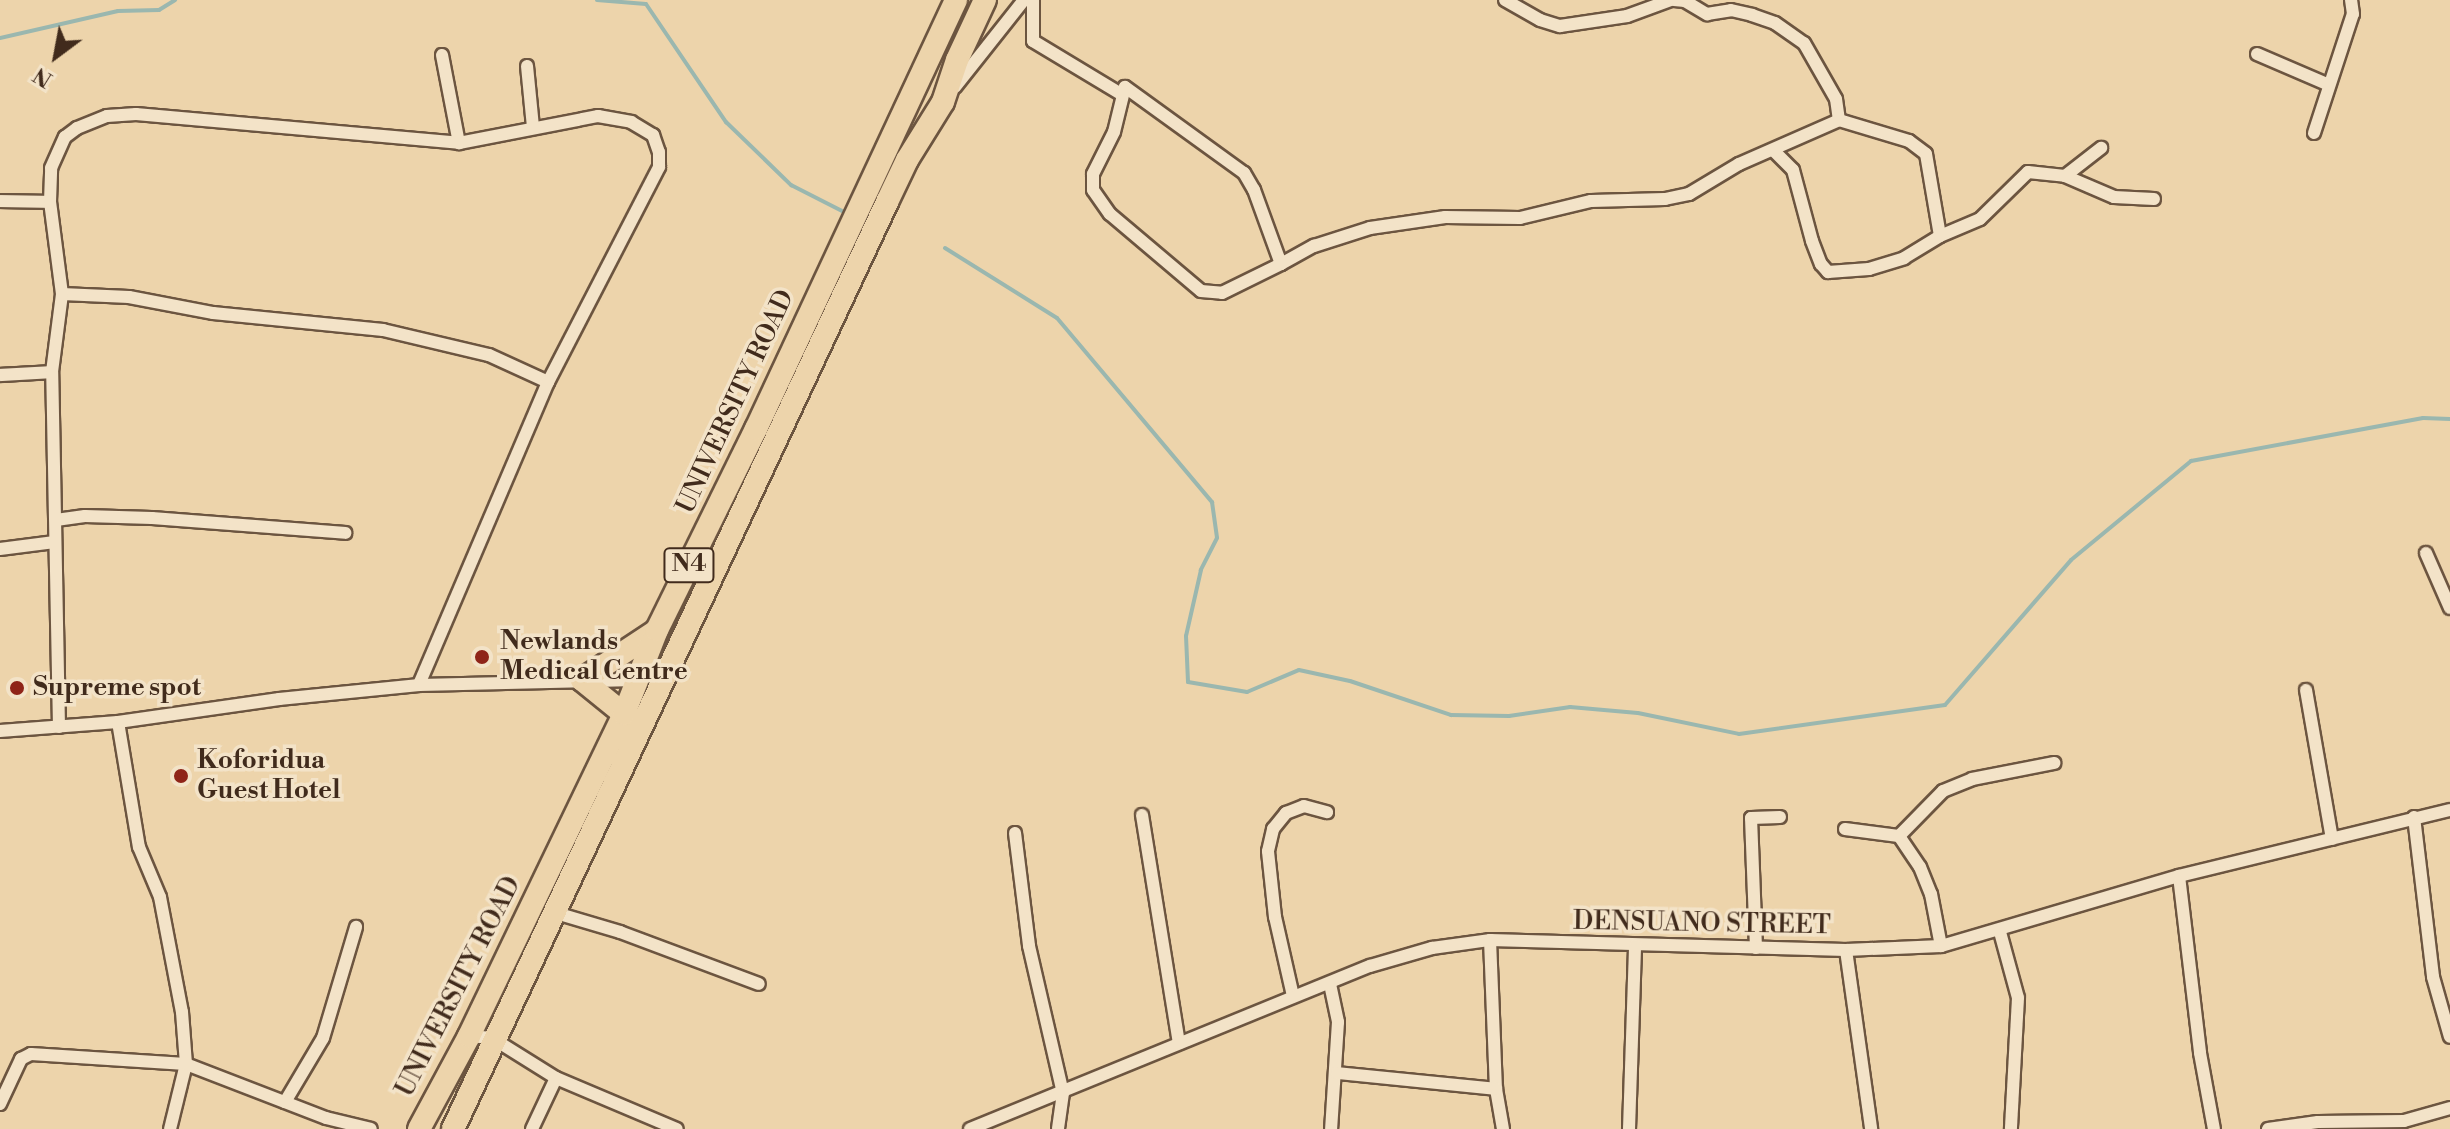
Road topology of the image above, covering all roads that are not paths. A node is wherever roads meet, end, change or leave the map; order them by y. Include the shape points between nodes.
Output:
1 (956, 0) edge
2 (985, 0) edge
3 (1024, 0) edge
4 (1033, 0) edge
5 (1505, 0) edge
6 (1673, 0) edge
7 (2351, 0) edge
8 (2257, 54) dead end
9 (442, 55) dead end
10 (527, 66) dead end
11 (2327, 84) junction
12 (1121, 94) junction
13 (943, 102) junction
14 (1839, 120) junction
15 (533, 127) junction
16 (2314, 133) dead end
17 (459, 143) junction
18 (2101, 148) dead end
19 (1773, 150) junction
20 (2065, 176) junction
21 (2154, 199) dead end
22 (0, 201) edge
23 (50, 202) junction
24 (1940, 236) junction
25 (1281, 264) junction
26 (62, 294) junction
27 (52, 372) junction
28 (0, 375) edge
29 (548, 382) junction
30 (56, 520) junction
31 (345, 533) dead end
32 (55, 542) junction
33 (0, 549) edge
34 (2426, 553) dead end
35 (2450, 608) edge
36 (657, 630) junction
37 (582, 680) junction
38 (637, 680) junction
39 (419, 685) junction
40 (2306, 690) dead end
41 (624, 714) junction
42 (118, 722) junction
43 (59, 727) junction
44 (0, 731) edge
45 (2054, 763) dead end
46 (2450, 810) edge
47 (1327, 812) dead end
48 (1142, 815) dead end
49 (1780, 817) dead end
50 (2414, 817) junction
51 (1845, 829) dead end
52 (1015, 833) dead end
53 (1899, 836) junction
54 (2332, 839) junction
55 (2179, 876) junction
56 (556, 913) junction
57 (356, 927) dead end
58 (2000, 932) junction
59 (1490, 940) junction
60 (1635, 945) junction
61 (1941, 946) junction
62 (1756, 948) junction
63 (1846, 950) junction
64 (759, 984) dead end
65 (1330, 984) junction
66 (1293, 996) junction
67 (469, 1036) junction
68 (2450, 1037) edge
69 (492, 1038) junction
70 (1179, 1043) junction
71 (186, 1064) junction
72 (1337, 1073) junction
73 (556, 1078) junction
74 (1496, 1089) junction
75 (1063, 1093) junction
76 (285, 1102) junction
77 (0, 1104) edge
78 (2450, 1108) edge
79 (170, 1129) edge
80 (371, 1129) edge
81 (419, 1129) edge
82 (453, 1129) edge
83 (532, 1129) edge
84 (677, 1129) edge
85 (970, 1129) edge
86 (1058, 1129) edge
87 (1331, 1129) edge
88 (1503, 1129) edge
89 (1629, 1129) edge
90 (1871, 1129) edge
91 (2011, 1129) edge
92 (2214, 1129) edge
93 (2268, 1129) edge

1 - 36 highway, UNIVERSITY ROAD / N4
2 - 13 highway, UNIVERSITY ROAD / N4
3 - 13 street
4 - 12 street via 1033,41
5 - 6 street via 1560,26 1627,16
6 - 14 street via 1707,14 1731,10 1752,15 1804,43 1836,99
7 - 11 street via 2353,14
8 - 11 street
9 - 17 street
10 - 15 street
11 - 16 street
12 - 25 street via 1125,87 1244,173
12 - 25 street via 1114,132 1093,174 1093,190 1110,214 1201,291 1222,293
13 - 56 highway, UNIVERSITY ROAD / N4 via 887,202
14 - 19 street
14 - 24 street via 1909,141 1926,154
15 - 17 street
15 - 29 street via 598,116 631,122 653,135 659,152 659,167
17 - 23 street via 169,114 107,116 65,137 51,168
18 - 20 street
19 - 24 street via 1793,170 1812,241 1828,272 1869,269 1904,258
19 - 25 street via 1689,194 1591,201 1520,218 1445,217 1370,228 1314,246
20 - 21 street via 2114,197
20 - 24 street via 2028,172 1980,219
22 - 23 street
23 - 26 street
26 - 27 street
26 - 29 street via 129,297 213,313 397,333 489,355
27 - 28 street
27 - 30 street
29 - 39 street
30 - 31 street via 152,518
30 - 32 street
32 - 33 street
32 - 43 street
34 - 35 street
36 - 37 highway
36 - 38 highway, UNIVERSITY ROAD / N4
37 - 38 street
37 - 39 street
37 - 41 highway
38 - 41 highway, UNIVERSITY ROAD / N4
39 - 42 street
40 - 54 street
41 - 67 highway, UNIVERSITY ROAD / N4
42 - 43 street
42 - 71 street via 139,847 160,897 182,1012
43 - 44 street
45 - 53 street via 1972,779 1943,791
46 - 50 street, DENSUANO STREET
47 - 66 street via 1304,806 1286,813 1273,829 1268,851 1275,917
48 - 70 street
49 - 62 street via 1751,818
50 - 54 street, DENSUANO STREET
50 - 68 street via 2433,977
51 - 53 street
52 - 75 street via 1029,946
53 - 61 street via 1931,894
54 - 55 street, DENSUANO STREET
55 - 58 street, DENSUANO STREET
55 - 92 street
56 - 64 street
56 - 69 highway, UNIVERSITY ROAD / N4
57 - 76 street via 323,1038
58 - 61 street, DENSUANO STREET
58 - 91 street via 2018,998
59 - 60 street, DENSUANO STREET
59 - 65 street, DENSUANO STREET via 1432,948
59 - 74 street
60 - 62 street, DENSUANO STREET
60 - 89 street
61 - 63 street, DENSUANO STREET
62 - 63 street, DENSUANO STREET
63 - 90 street
65 - 66 street, DENSUANO STREET
65 - 72 street via 1338,1022
66 - 70 street, DENSUANO STREET
67 - 69 street
67 - 81 highway, UNIVERSITY ROAD / N4
69 - 73 street
69 - 82 highway, UNIVERSITY ROAD / N4
70 - 75 street, DENSUANO STREET
71 - 76 street
71 - 77 street via 26,1055
71 - 79 street
72 - 74 street
72 - 87 street
73 - 83 street
73 - 84 street
74 - 88 street
75 - 85 street, DENSUANO STREET
75 - 86 street
76 - 80 street
78 - 93 street via 2404,1121 2318,1122

